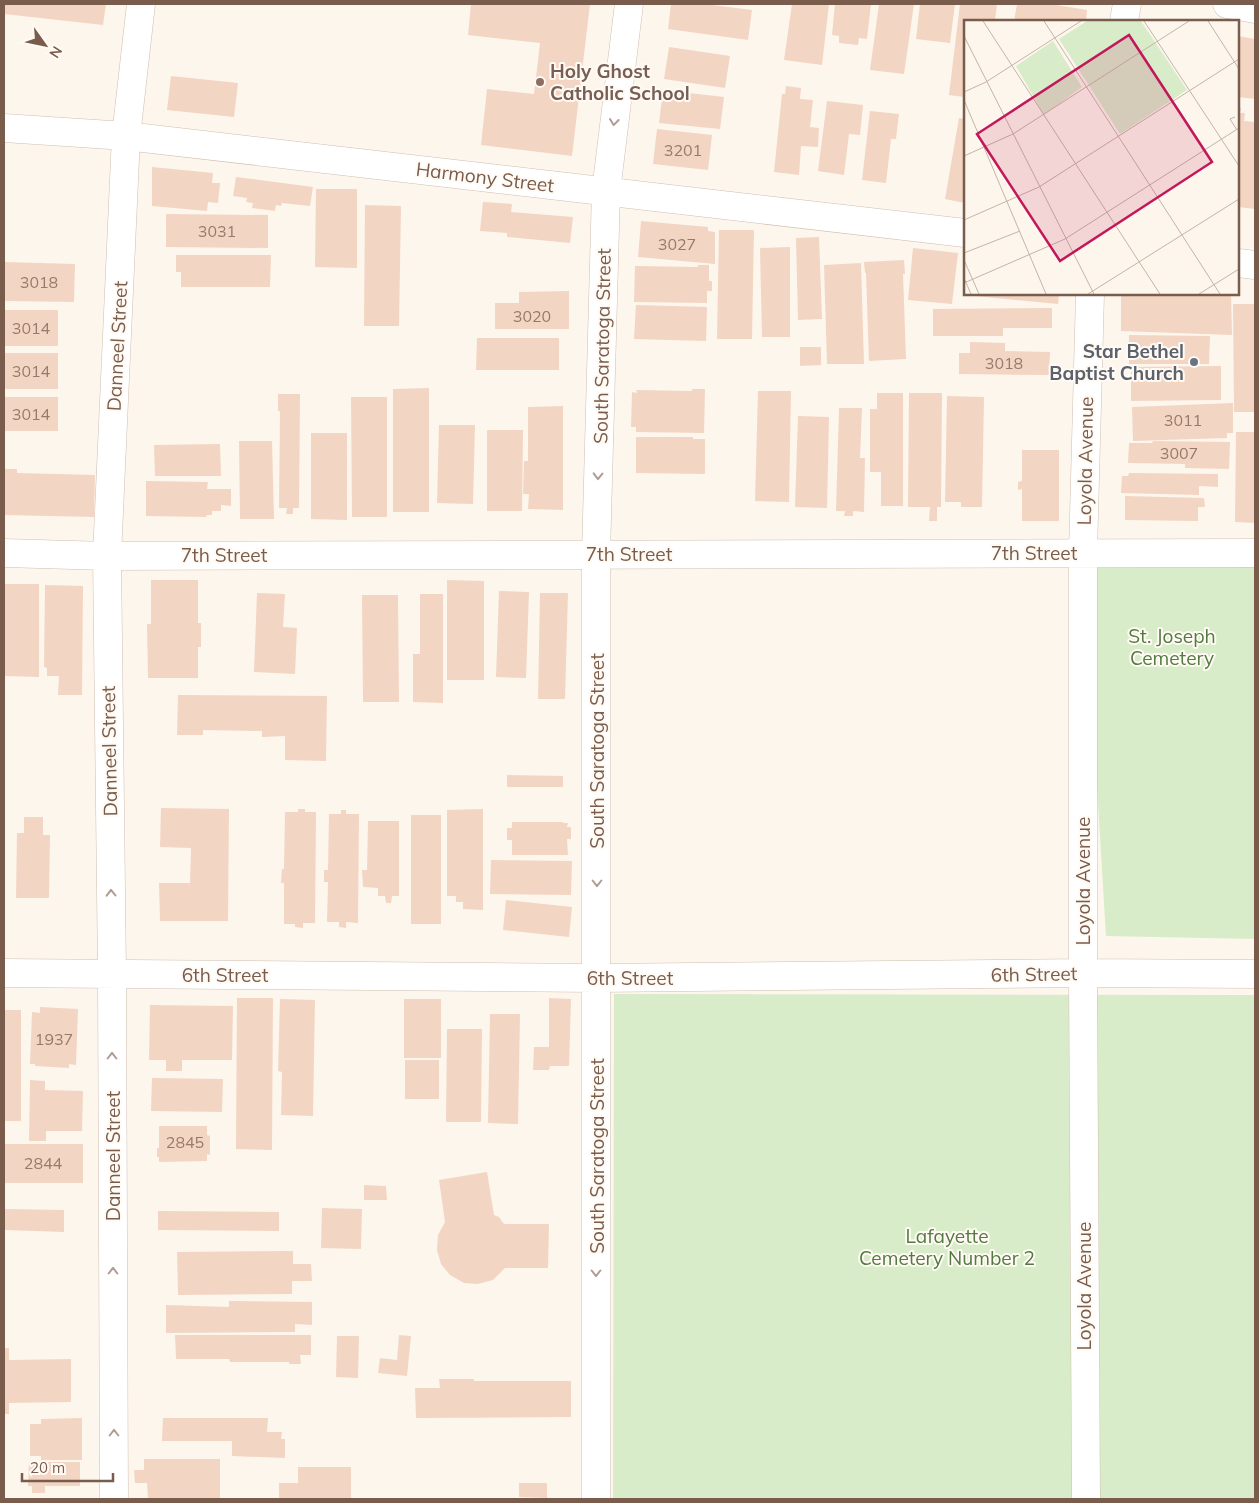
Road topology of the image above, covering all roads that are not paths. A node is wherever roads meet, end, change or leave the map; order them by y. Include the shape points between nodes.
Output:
1 (141, 4) edge
2 (629, 4) edge
3 (1127, 4) edge
4 (1227, 4) edge
5 (1255, 9) edge
6 (1124, 20) edge
7 (4, 128) edge
8 (126, 136) junction
9 (606, 191) junction
10 (964, 233) edge
11 (1239, 263) edge
12 (1255, 265) edge
13 (1090, 295) edge
14 (4, 553) edge
15 (1083, 553) junction
16 (1255, 553) edge
17 (596, 554) junction
18 (107, 556) junction
19 (4, 973) edge
20 (1083, 973) junction
21 (112, 974) junction
22 (1255, 974) edge
23 (597, 978) junction
24 (114, 1499) edge
25 (596, 1499) edge
26 (1086, 1499) edge

1 - 8 street, Danneel Street
2 -> 9 street, South Saratoga Street
3 - 6 street
4 - 5 street
7 - 8 street, Harmony Street
8 - 9 street, Harmony Street
8 - 18 street, Danneel Street
9 - 10 street, Harmony Street
9 -> 17 street, South Saratoga Street
11 - 12 street
13 - 15 street, Loyola Avenue
14 - 18 street, 7th Street
15 - 16 street, 7th Street
15 - 17 street, 7th Street
15 - 20 street, Loyola Avenue
17 - 18 street, 7th Street
17 -> 23 street, South Saratoga Street
21 -> 18 street, Danneel Street
19 - 21 street, 6th Street
20 - 22 street, 6th Street
20 - 23 street, 6th Street
20 - 26 street, Loyola Avenue
21 - 23 street, 6th Street
24 -> 21 street, Danneel Street
23 -> 25 street, South Saratoga Street

